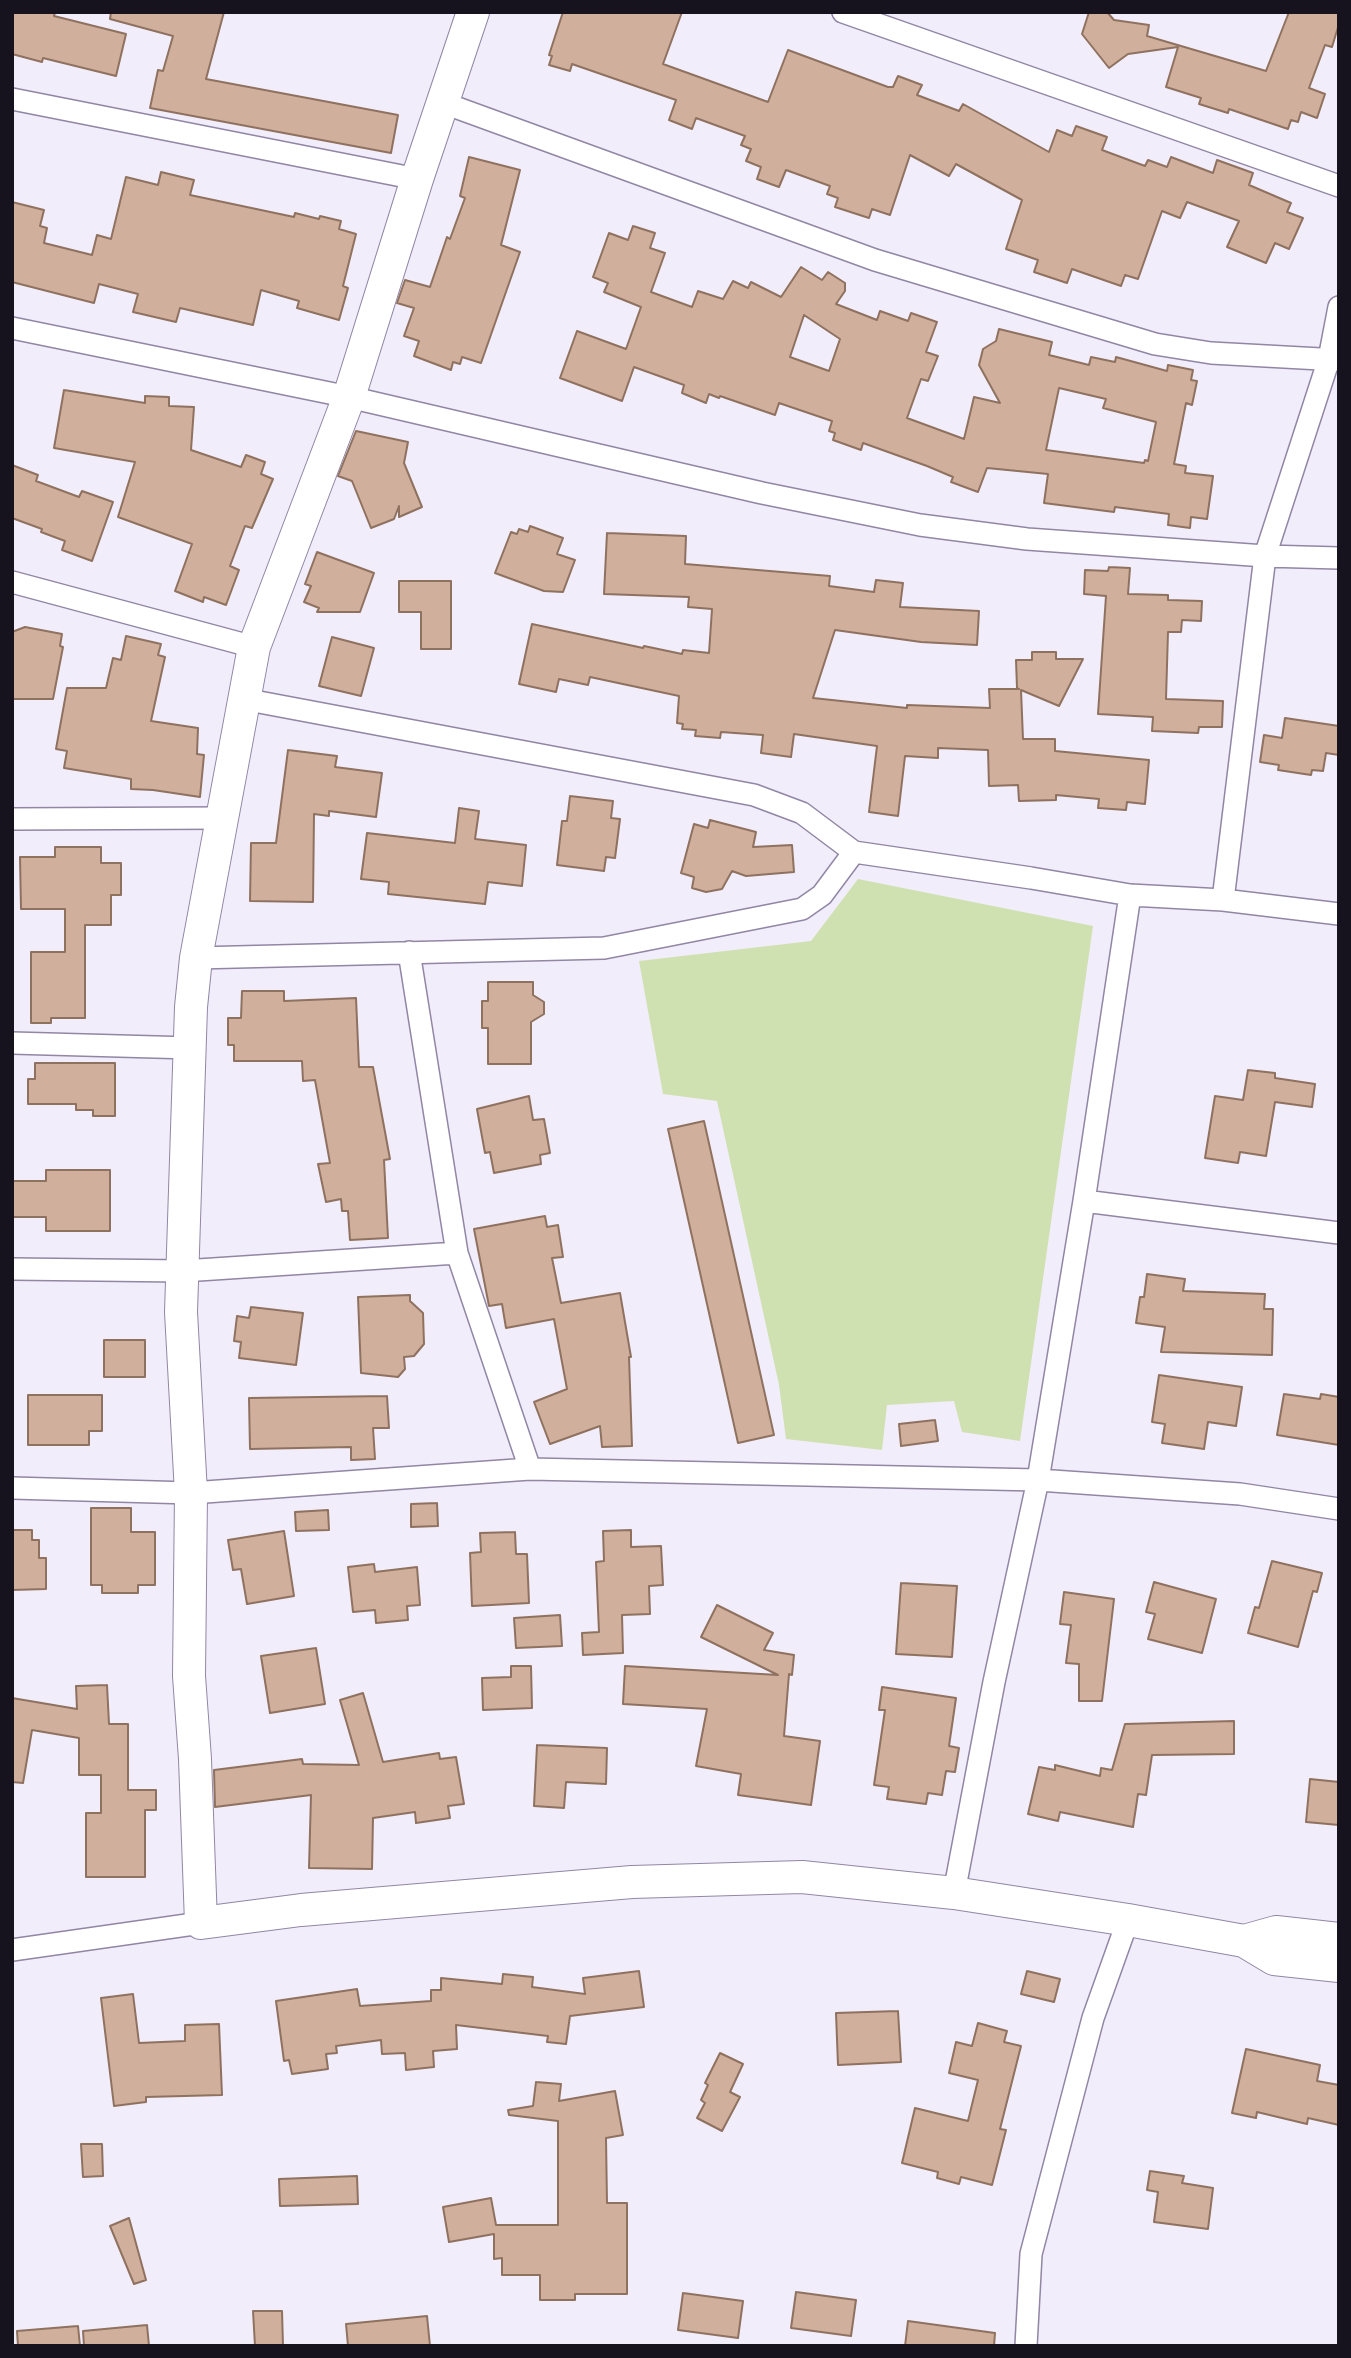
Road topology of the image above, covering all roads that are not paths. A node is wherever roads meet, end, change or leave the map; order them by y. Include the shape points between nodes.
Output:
1 (473, 12) edge
2 (843, 12) edge
3 (12, 99) edge
4 (442, 102) junction
5 (417, 179) junction
6 (1339, 186) edge
7 (1339, 307) edge
8 (12, 328) edge
9 (1334, 360) edge
10 (349, 397) junction
11 (1265, 556) junction
12 (1339, 558) edge
13 (12, 582) edge
14 (254, 647) junction
15 (243, 699) junction
16 (223, 818) junction
17 (12, 819) edge
18 (854, 852) junction
19 (1130, 895) junction
20 (1223, 900) junction
21 (1339, 914) edge
22 (410, 952) junction
23 (196, 958) junction
24 (12, 1043) edge
25 (191, 1048) junction
26 (1084, 1201) junction
27 (1339, 1233) edge
28 (457, 1254) junction
29 (12, 1269) edge
30 (183, 1271) junction
31 (530, 1469) junction
32 (1038, 1480) junction
33 (12, 1488) edge
34 (191, 1493) junction
35 (1339, 1509) edge
36 (954, 1893) junction
37 (1128, 1920) junction
38 (201, 1923) junction
39 (1339, 1939) edge
40 (1244, 1941) junction
41 (12, 1950) edge
42 (1339, 1966) edge
43 (1026, 2346) edge

1 - 4 street
2 - 6 street
3 - 5 street
4 - 5 street
4 - 9 street via 875,260 1155,344 1211,353
5 - 10 street
7 - 9 street
8 - 10 street
9 - 11 street
10 - 11 street via 920,525 1027,539
10 - 14 street
11 - 12 street
11 - 20 street
13 - 14 street
14 - 15 street
15 - 16 street
15 - 18 street via 754,795 802,813
16 - 17 street
16 - 23 street
18 - 19 street
18 - 22 street via 822,895 802,909 604,947
19 - 20 street
19 - 26 street
20 - 21 street
22 - 23 street
22 - 28 street
23 - 25 street
24 - 25 street
25 - 30 street
26 - 27 street
26 - 32 street
28 - 30 street
28 - 31 street
29 - 30 street
30 - 34 street
31 - 32 street
31 - 34 street
32 - 35 street via 1240,1494
32 - 36 street
33 - 34 street
34 - 38 street via 189,1676
36 - 37 street
36 - 38 street via 802,1877 632,1882
37 - 40 street
37 - 43 street via 1093,2018 1031,2254
38 - 41 street
39 - 40 street via 1276,1932
40 - 42 street via 1275,1959

